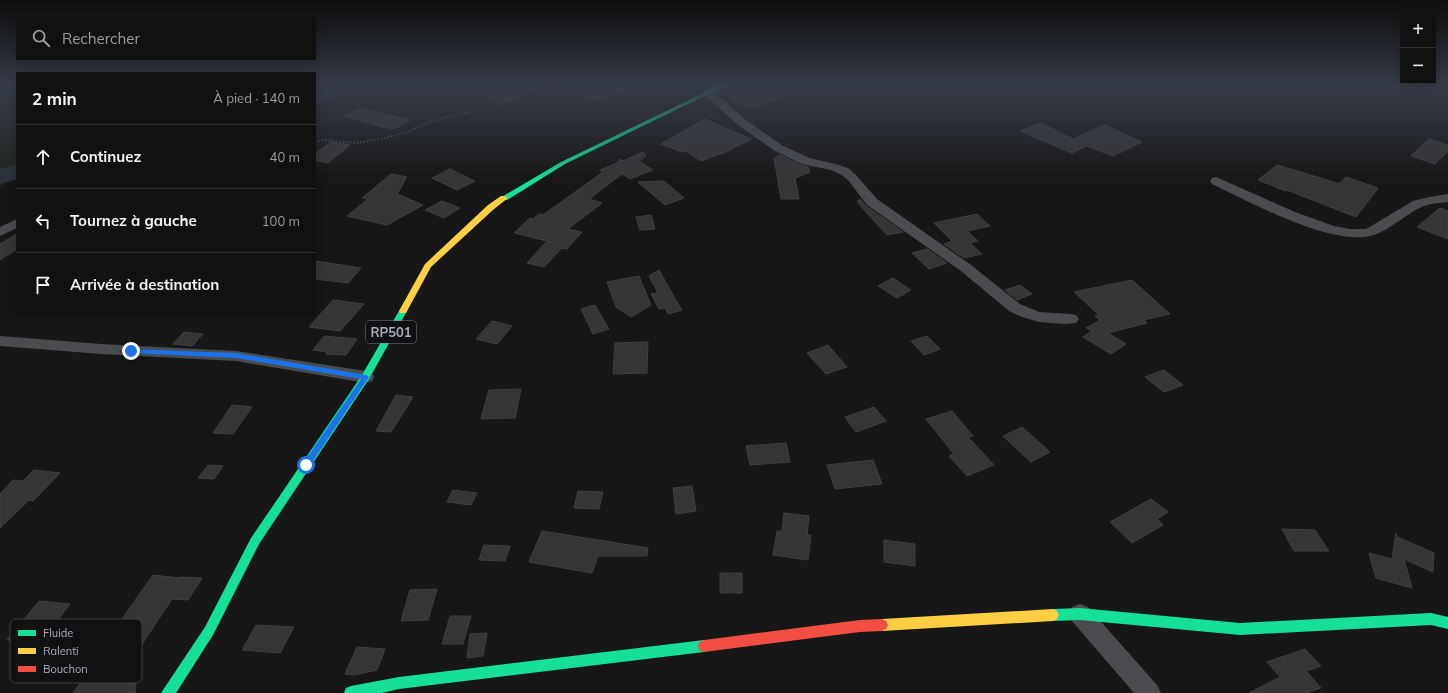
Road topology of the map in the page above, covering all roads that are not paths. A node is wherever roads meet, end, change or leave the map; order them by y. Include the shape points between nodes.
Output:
1 (656, 117) edge
2 (733, 117) edge
3 (1216, 181) dead end
4 (1448, 198) edge
5 (16, 224) edge
6 (0, 232) edge
7 (1071, 320) dead end
8 (0, 341) edge
9 (366, 377) junction
10 (1080, 614) junction
11 (1448, 623) edge
12 (168, 693) edge
13 (350, 693) edge
14 (1149, 693) edge

1 - 9 main road, RP501 via 562,163 492,207 428,266
2 - 7 street via 772,144 806,161 845,171 870,201 937,246 1012,306 1032,315
3 - 4 street via 1283,212 1350,234 1366,233 1420,203
5 - 6 street
8 - 9 street via 101,350 236,356
9 - 12 main road, RP501 via 255,541 210,631
10 - 11 main road via 1240,629 1424,619
10 - 13 main road via 860,626 399,683
10 - 14 street

